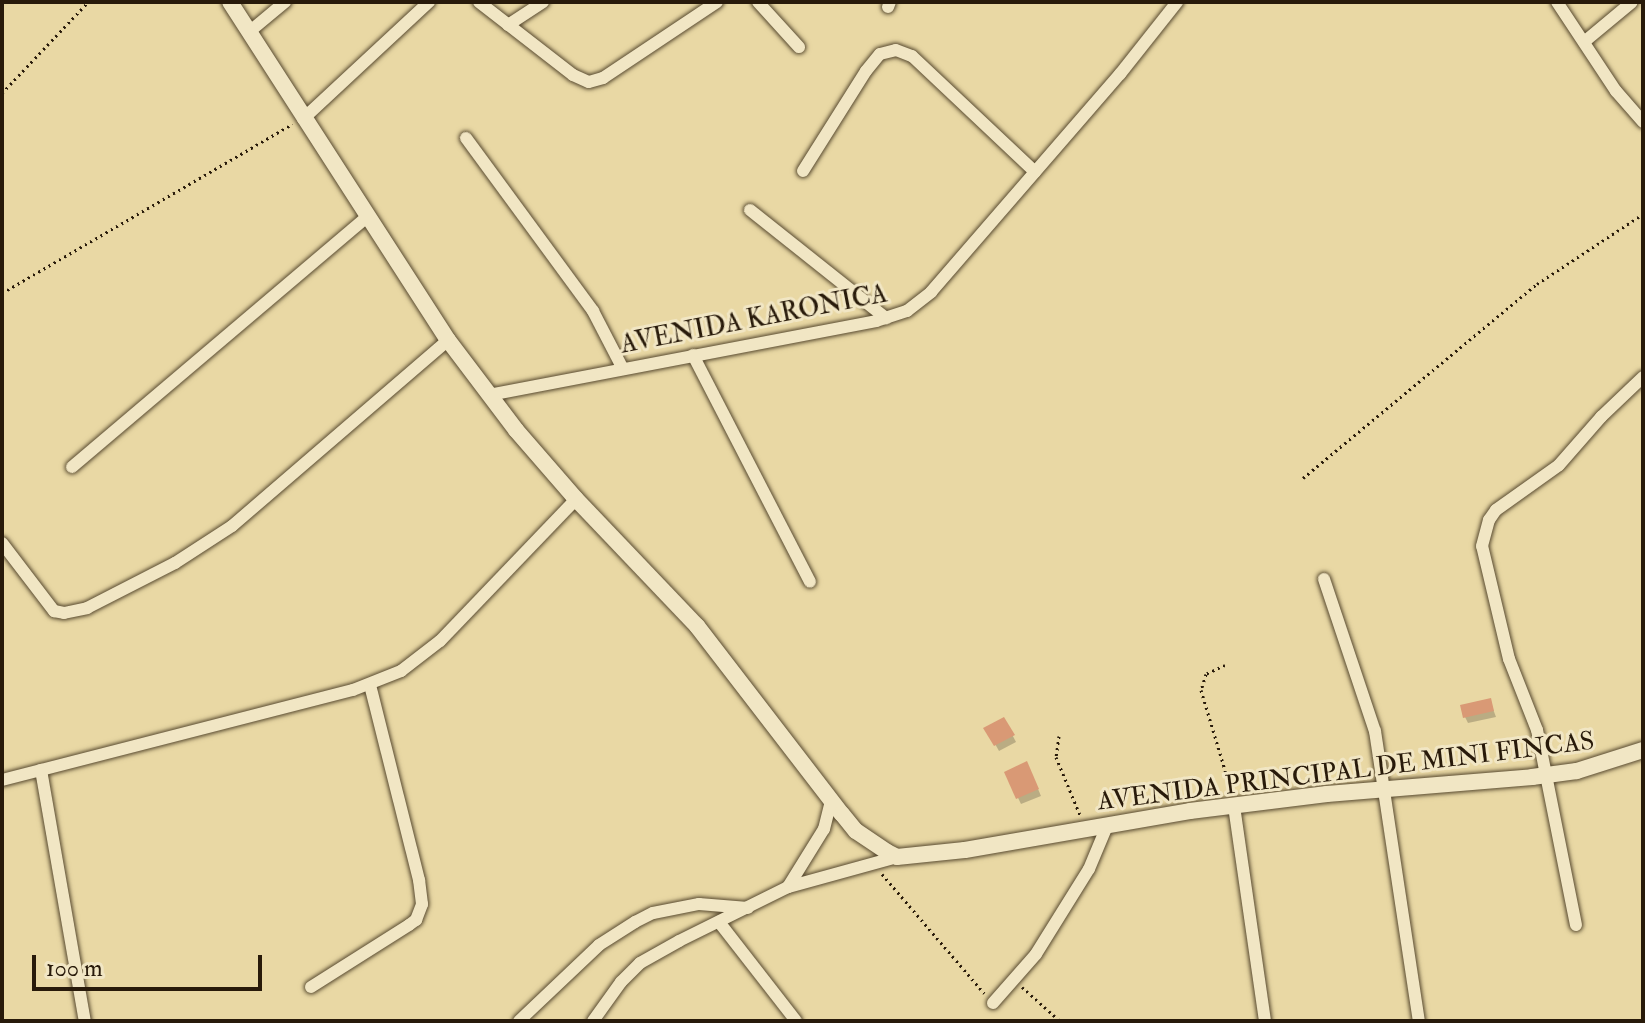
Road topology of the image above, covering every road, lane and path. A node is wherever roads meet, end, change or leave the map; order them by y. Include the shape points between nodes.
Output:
1 (88, 2) edge
2 (230, 2) edge
3 (285, 2) edge
4 (429, 2) edge
5 (479, 2) edge
6 (543, 2) edge
7 (717, 2) edge
8 (758, 2) edge
9 (1177, 2) edge
10 (1557, 2) edge
11 (1632, 2) edge
12 (508, 25) junction
13 (249, 32) junction
14 (1584, 42) junction
15 (799, 47) dead end
16 (2, 93) edge
17 (303, 119) junction
18 (1643, 122) edge
19 (466, 138) dead end
20 (803, 171) dead end
21 (1035, 172) junction
22 (750, 210) dead end
23 (1643, 214) edge
24 (367, 217) junction
25 (2, 293) edge
26 (886, 318) junction
27 (448, 340) junction
28 (693, 355) junction
29 (623, 369) junction
30 (1643, 377) edge
31 (489, 395) junction
32 (72, 467) dead end
33 (1303, 478) dead end
34 (576, 499) junction
35 (2, 543) edge
36 (1324, 579) dead end
37 (810, 582) dead end
38 (1225, 665) dead end
39 (370, 685) junction
40 (1059, 736) dead end
41 (1643, 750) edge
42 (41, 770) junction
43 (1548, 775) junction
44 (2, 780) edge
45 (1384, 790) junction
46 (831, 801) junction
47 (1234, 806) junction
48 (1107, 826) junction
49 (1086, 830) junction
50 (897, 857) junction
51 (872, 864) junction
52 (788, 887) junction
53 (748, 908) junction
54 (719, 922) junction
55 (1576, 925) dead end
56 (1014, 979) junction
57 (311, 987) dead end
58 (993, 1003) joint
59 (85, 1021) edge
60 (519, 1021) edge
61 (593, 1021) edge
62 (796, 1021) edge
63 (1060, 1021) edge
64 (1265, 1021) edge
65 (1419, 1021) edge

1 - 16 path
2 - 13 street
3 - 13 street
4 - 17 street
5 - 12 street
6 - 12 street
7 - 12 street via 596,82 573,75
8 - 15 street
9 - 21 street, AVENIDA KARONICA
10 - 14 street
11 - 14 street
13 - 17 street
14 - 18 street
17 - 24 street
17 - 25 path
19 - 29 street via 593,311
20 - 21 street via 866,71 880,54 896,50 912,56
21 - 26 street, AVENIDA KARONICA via 931,292 907,311
22 - 26 street
23 - 33 path via 1537,284
24 - 27 street
24 - 32 street
26 - 28 street, AVENIDA KARONICA
27 - 31 street
27 - 35 street via 232,526 175,563 87,608 54,611
28 - 29 street, AVENIDA KARONICA
28 - 37 street
29 - 31 street, AVENIDA KARONICA
30 - 43 street via 1559,465 1496,510 1482,546 1509,659 1531,710
31 - 34 street
34 - 39 street via 428,651
34 - 46 street via 697,626
36 - 45 street via 1375,731
38 - 47 path via 1206,674 1201,690
39 - 42 street
39 - 57 street via 422,904 416,920
40 - 49 path via 1056,757
41 - 43 street, AVENIDA PRINCIPAL DE MINI FINCAS
42 - 44 street
42 - 59 street
43 - 45 street, AVENIDA PRINCIPAL DE MINI FINCAS
43 - 55 street
45 - 47 street, AVENIDA PRINCIPAL DE MINI FINCAS
45 - 65 street
46 - 50 street via 864,837
46 - 52 street via 824,829
47 - 48 street, AVENIDA PRINCIPAL DE MINI FINCAS
47 - 64 street
48 - 49 street, AVENIDA PRINCIPAL DE MINI FINCAS
48 - 56 street via 1089,869 1036,954
49 - 50 street, AVENIDA PRINCIPAL DE MINI FINCAS
50 - 51 street
51 - 52 street
51 - 58 path
52 - 53 street
53 - 54 street
53 - 60 street via 699,904 653,913 599,945
54 - 61 street via 640,963
54 - 62 street
56 - 58 street
56 - 63 path

